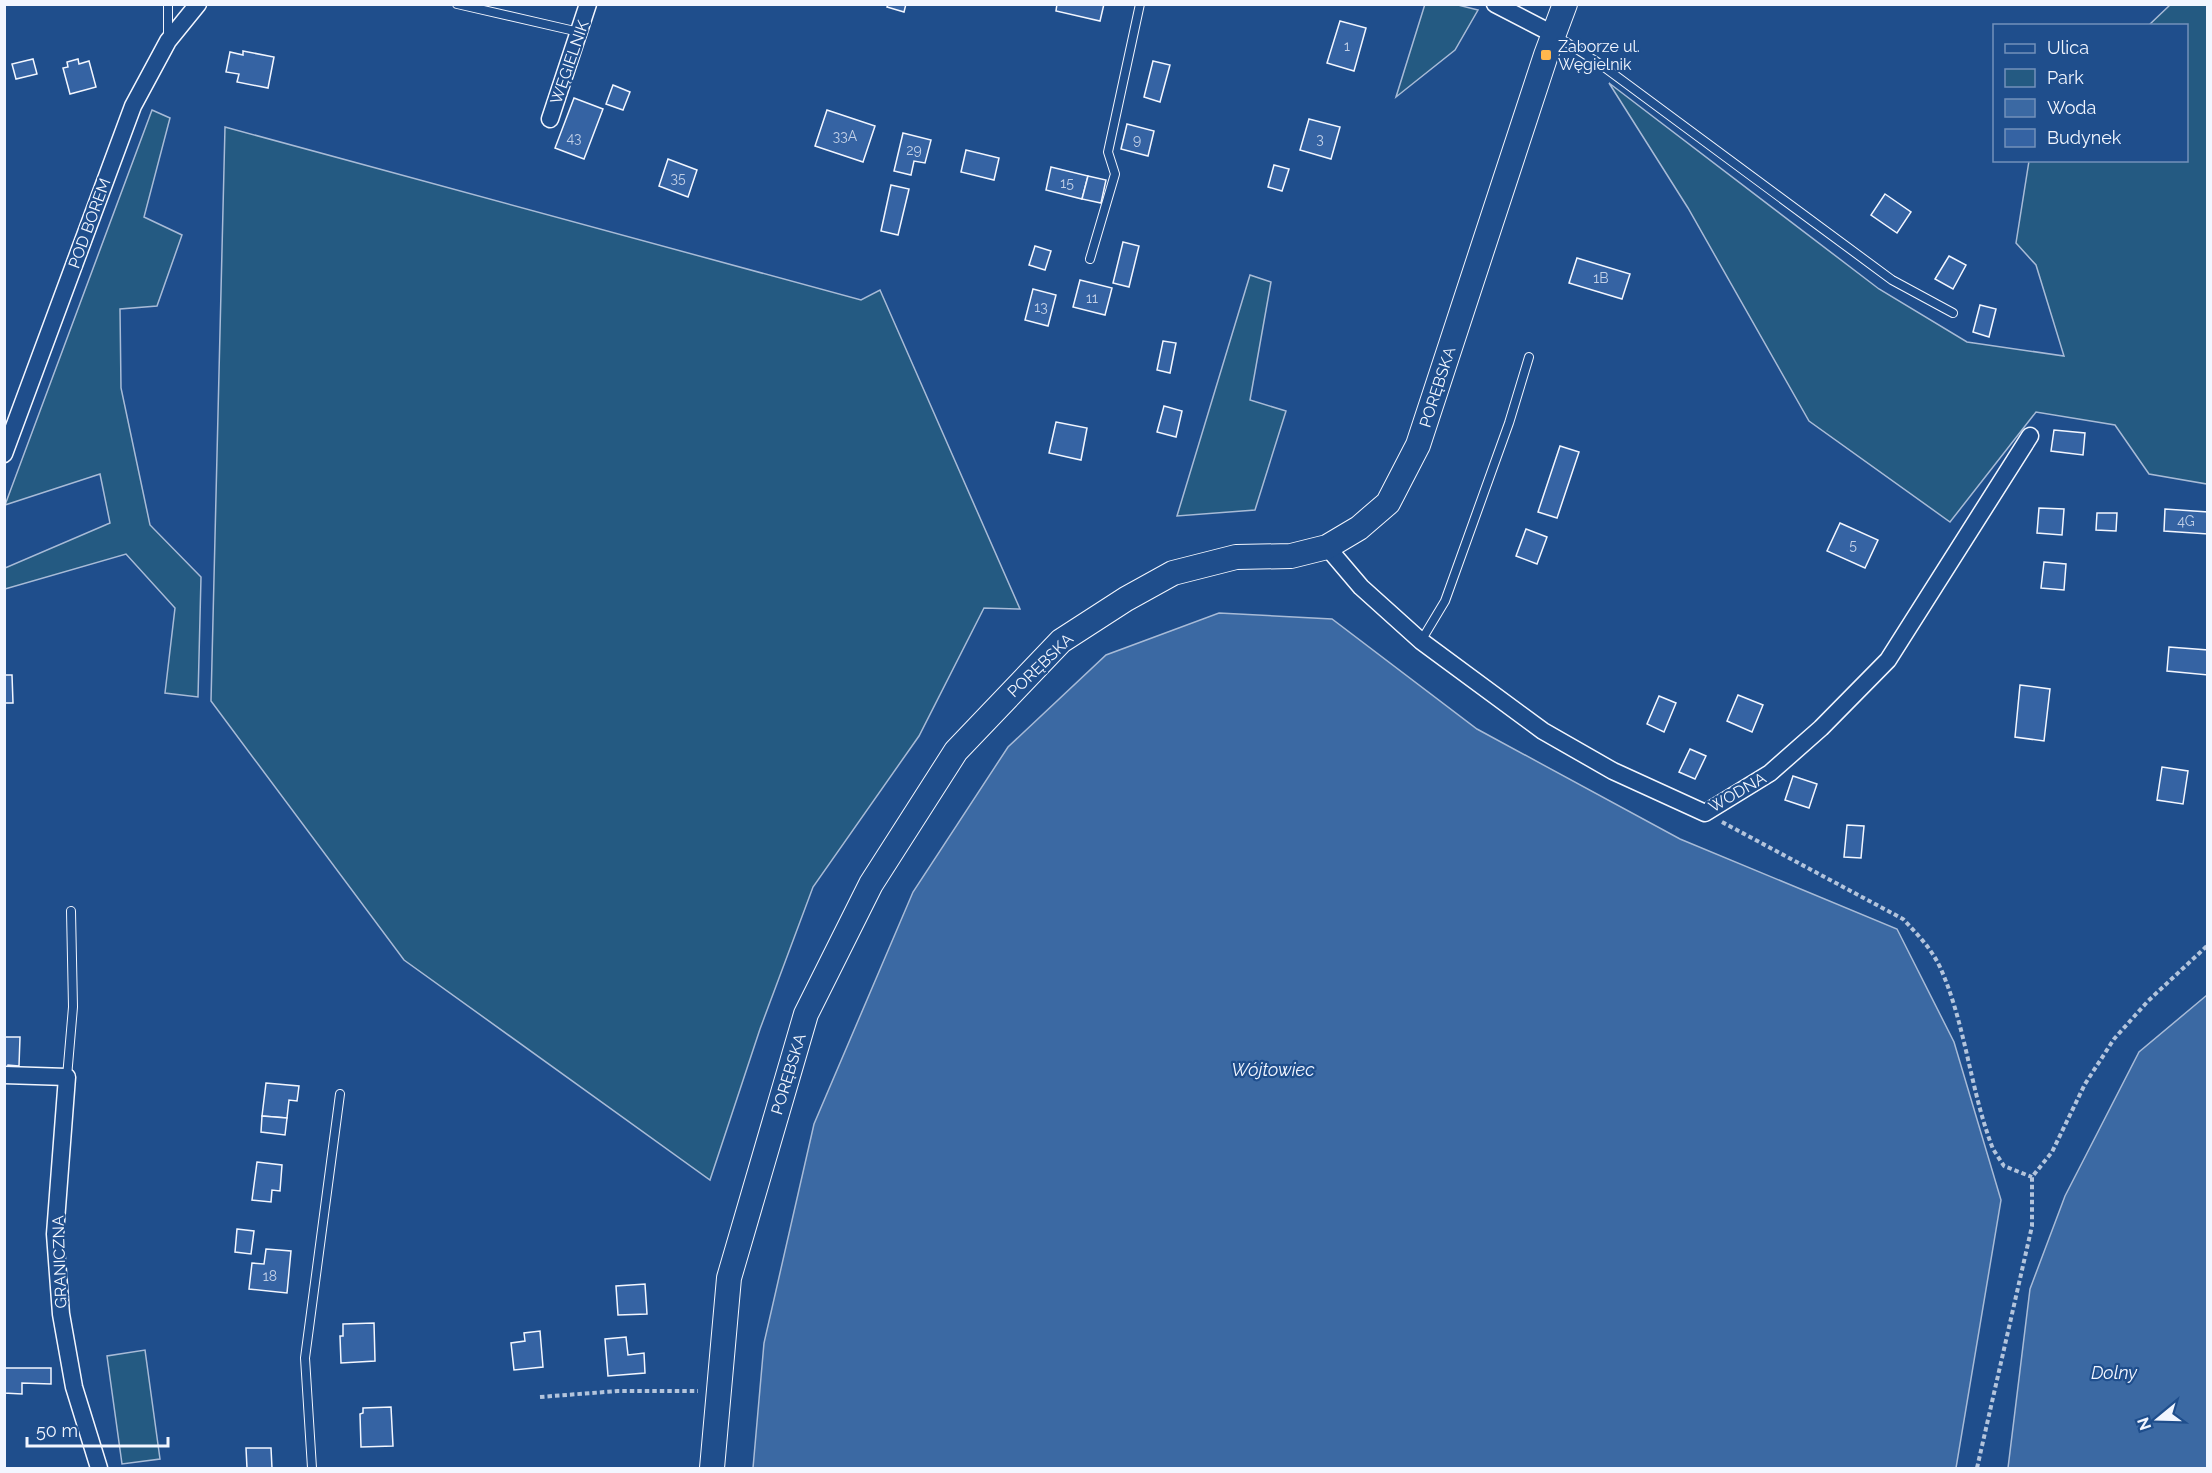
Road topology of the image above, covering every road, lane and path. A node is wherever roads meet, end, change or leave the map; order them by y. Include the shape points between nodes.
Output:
1 (168, 4) edge
2 (198, 4) edge
3 (458, 4) edge
4 (588, 4) edge
5 (1140, 4) edge
6 (1495, 4) edge
7 (1565, 4) edge
8 (579, 32) junction
9 (1553, 34) junction
10 (168, 41) junction
11 (550, 119) dead end
12 (1090, 259) dead end
13 (1953, 313) dead end
14 (1529, 357) dead end
15 (2030, 436) dead end
16 (4, 454) edge
17 (1327, 547) junction
18 (1421, 641) junction
19 (1705, 813) junction
20 (71, 911) dead end
21 (2208, 945) edge
22 (4, 1075) edge
23 (67, 1077) junction
24 (340, 1094) dead end
25 (2032, 1177) junction
26 (719, 1391) junction
27 (540, 1397) dead end
28 (99, 1468) edge
29 (312, 1468) edge
30 (712, 1468) edge
31 (1977, 1468) edge

1 - 10 lane
2 - 10 street, POD BOREM
3 - 8 lane
4 - 8 street, WĘGIELNIK
5 - 12 lane via 1108,152 1115,174
6 - 9 street
7 - 9 street, PORĘBSKA
8 - 11 street, WĘGIELNIK
9 - 13 lane via 1600,64 1892,280
9 - 17 street, PORĘBSKA via 1418,445 1388,503 1359,528
10 - 16 street, POD BOREM via 133,106
14 - 18 lane via 1445,601
15 - 19 street, WODNA via 1888,660 1770,773
17 - 18 street, WODNA via 1360,587
17 - 26 street, PORĘBSKA via 1291,556 1236,557 1173,573 1126,598 1061,641 956,750 871,884 806,1014 729,1278
18 - 19 street, WODNA via 1543,730 1613,771
19 - 25 path via 1903,919 1925,942 1949,993 1993,1149 2004,1166
20 - 23 lane via 73,1007
21 - 25 path via 2114,1039 2085,1084 2052,1152
22 - 23 street
23 - 28 street, GRANICZNA via 55,1234 61,1314 74,1387
24 - 29 lane via 305,1358
25 - 31 path via 2032,1226
26 - 27 path via 618,1391
26 - 30 street, PORĘBSKA

